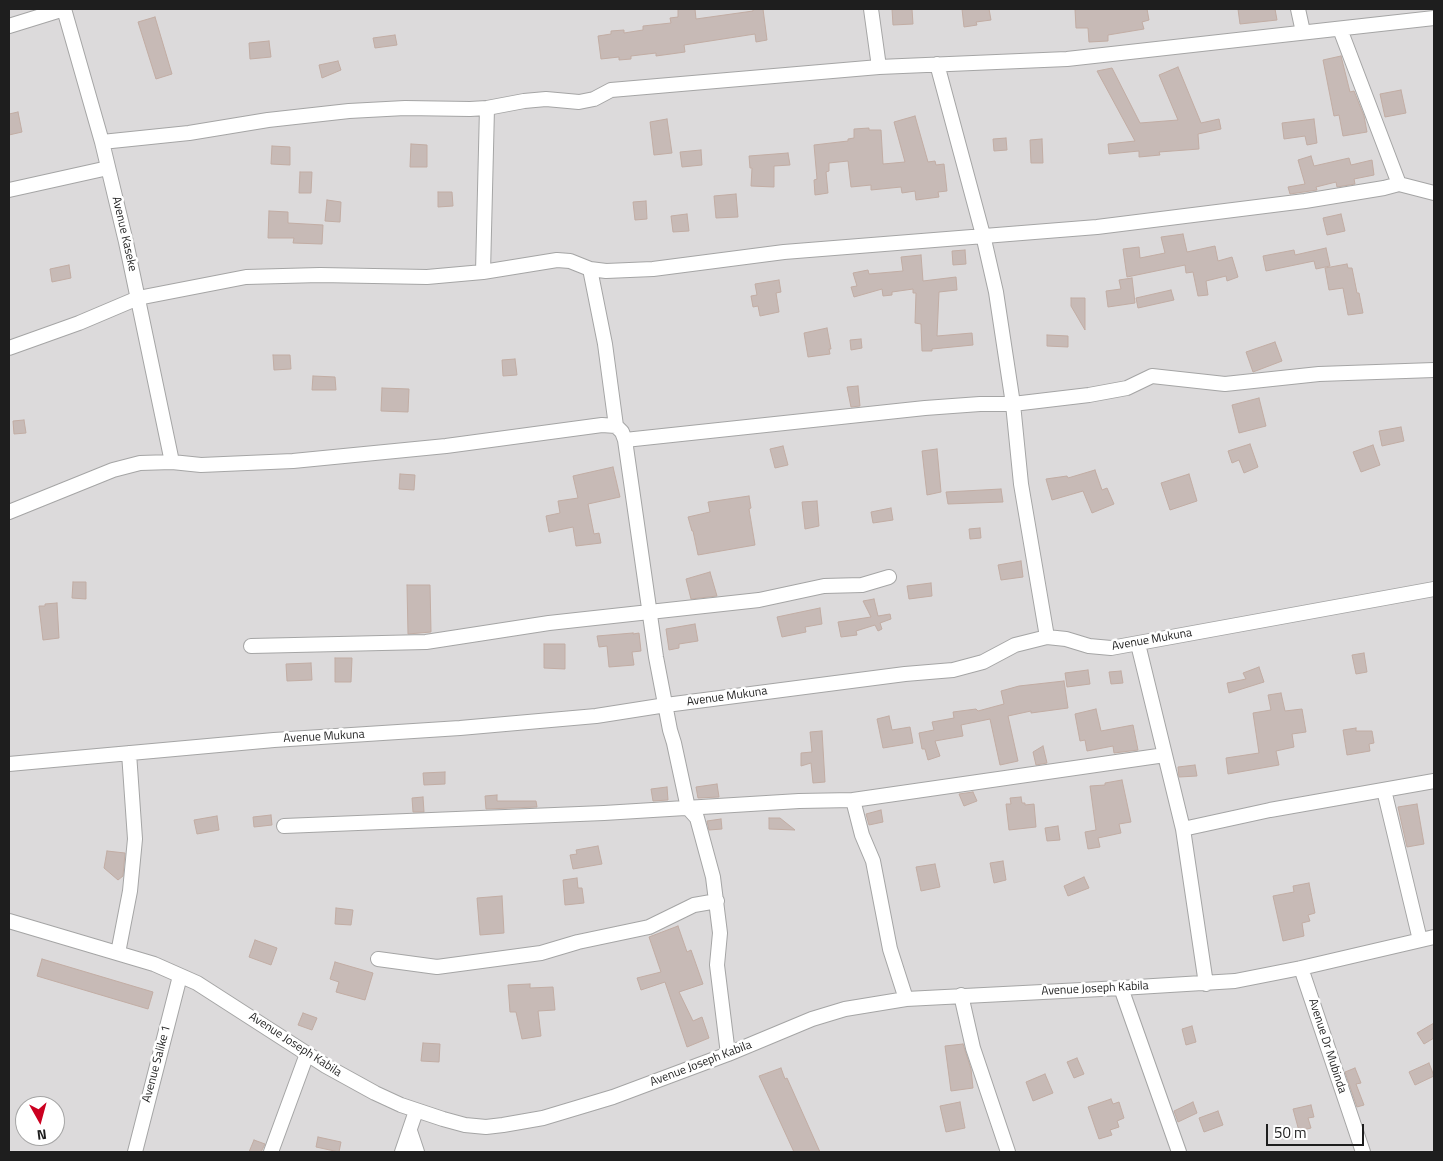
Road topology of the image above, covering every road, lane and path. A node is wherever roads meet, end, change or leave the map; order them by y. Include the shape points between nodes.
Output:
1 (64, 9) edge
2 (871, 9) edge
3 (1298, 9) edge
4 (1434, 18) edge
5 (9, 26) edge
6 (1340, 29) junction
7 (1303, 32) junction
8 (937, 64) junction
9 (879, 67) junction
10 (487, 108) junction
11 (102, 142) junction
12 (108, 168) junction
13 (1399, 184) junction
14 (9, 190) edge
15 (1434, 193) edge
16 (983, 235) junction
17 (590, 269) junction
18 (483, 272) junction
19 (138, 298) junction
20 (9, 348) edge
21 (1434, 370) edge
22 (1013, 404) junction
23 (616, 426) junction
24 (625, 440) junction
25 (172, 462) junction
26 (9, 512) edge
27 (889, 577) dead end
28 (1434, 590) edge
29 (650, 612) junction
30 (1047, 637) junction
31 (1138, 644) junction
32 (251, 646) dead end
33 (666, 705) junction
34 (129, 753) junction
35 (1164, 755) junction
36 (9, 764) edge
37 (1434, 781) edge
38 (1384, 790) junction
39 (853, 800) junction
40 (688, 808) junction
41 (284, 826) dead end
42 (1183, 829) junction
43 (717, 901) junction
44 (9, 921) edge
45 (1434, 937) edge
46 (1420, 940) junction
47 (118, 953) junction
48 (378, 959) dead end
49 (1301, 968) junction
50 (180, 976) junction
51 (1206, 984) junction
52 (1121, 988) junction
53 (961, 995) junction
54 (906, 999) junction
55 (306, 1054) junction
56 (728, 1054) junction
57 (416, 1111) junction
58 (410, 1132) junction
59 (135, 1152) edge
60 (271, 1152) edge
61 (402, 1152) edge
62 (417, 1152) edge
63 (1008, 1152) edge
64 (1179, 1152) edge
65 (1363, 1152) edge

1 - 5 street
1 - 11 street, Avenue Kaseke
2 - 9 street
3 - 7 street
4 - 6 street
6 - 7 street
6 - 13 street
7 - 8 street via 1067,58
8 - 9 street
8 - 16 street
9 - 10 street via 611,90 594,99 578,102 541,100
10 - 11 street via 368,109
10 - 18 street
11 - 12 street, Avenue Kaseke
12 - 14 street
12 - 19 street, Avenue Kaseke
13 - 15 street
13 - 16 street via 1333,197 1202,215
16 - 17 street via 784,252 653,269
16 - 22 street via 996,292
17 - 18 street via 557,260
17 - 23 street via 605,344
18 - 19 street via 427,277 246,277
19 - 20 street
19 - 25 street, Avenue Kaseke
21 - 22 street via 1326,374 1225,384 1152,376 1132,386 1102,393
22 - 24 street via 925,408
22 - 30 street via 1021,484
23 - 24 street
23 - 25 street via 602,425 446,446 293,461 201,465
24 - 29 street
25 - 26 street via 140,463 118,469
27 - 29 street via 862,585 824,586 759,600
28 - 31 street, Avenue Mukuna
29 - 32 street via 502,629 426,642
29 - 33 street
30 - 31 street, Avenue Mukuna via 1111,648
30 - 33 street, Avenue Mukuna via 1015,646 983,662 952,670
31 - 35 street
33 - 34 street, Avenue Mukuna via 524,723
33 - 40 street
34 - 36 street, Avenue Mukuna
34 - 47 street via 135,839 130,891
35 - 39 street
35 - 42 street
37 - 38 street
38 - 42 street
38 - 46 street
39 - 40 street
39 - 54 street via 873,861 890,949
40 - 41 street
40 - 43 street via 697,818
42 - 51 street
43 - 48 street via 694,905 649,927 541,953 437,967
43 - 56 street via 720,933 717,965
44 - 47 street, Avenue Joseph Kabila
45 - 46 street, Avenue Joseph Kabila
46 - 49 street, Avenue Joseph Kabila
47 - 50 street, Avenue Joseph Kabila
49 - 51 street, Avenue Joseph Kabila
49 - 65 street, Avenue Dr Mubinda
50 - 55 street, Avenue Joseph Kabila via 211,991
50 - 59 street, Avenue Salike 1
51 - 52 street, Avenue Joseph Kabila
52 - 53 street, Avenue Joseph Kabila
52 - 64 street
53 - 54 street, Avenue Joseph Kabila
53 - 63 street via 973,1048
54 - 56 street, Avenue Joseph Kabila via 845,1009 812,1019
55 - 57 street, Avenue Joseph Kabila via 375,1093
55 - 60 street
56 - 57 street, Avenue Joseph Kabila via 613,1097 543,1118 486,1127 465,1125
57 - 58 street
58 - 61 street
58 - 62 street

